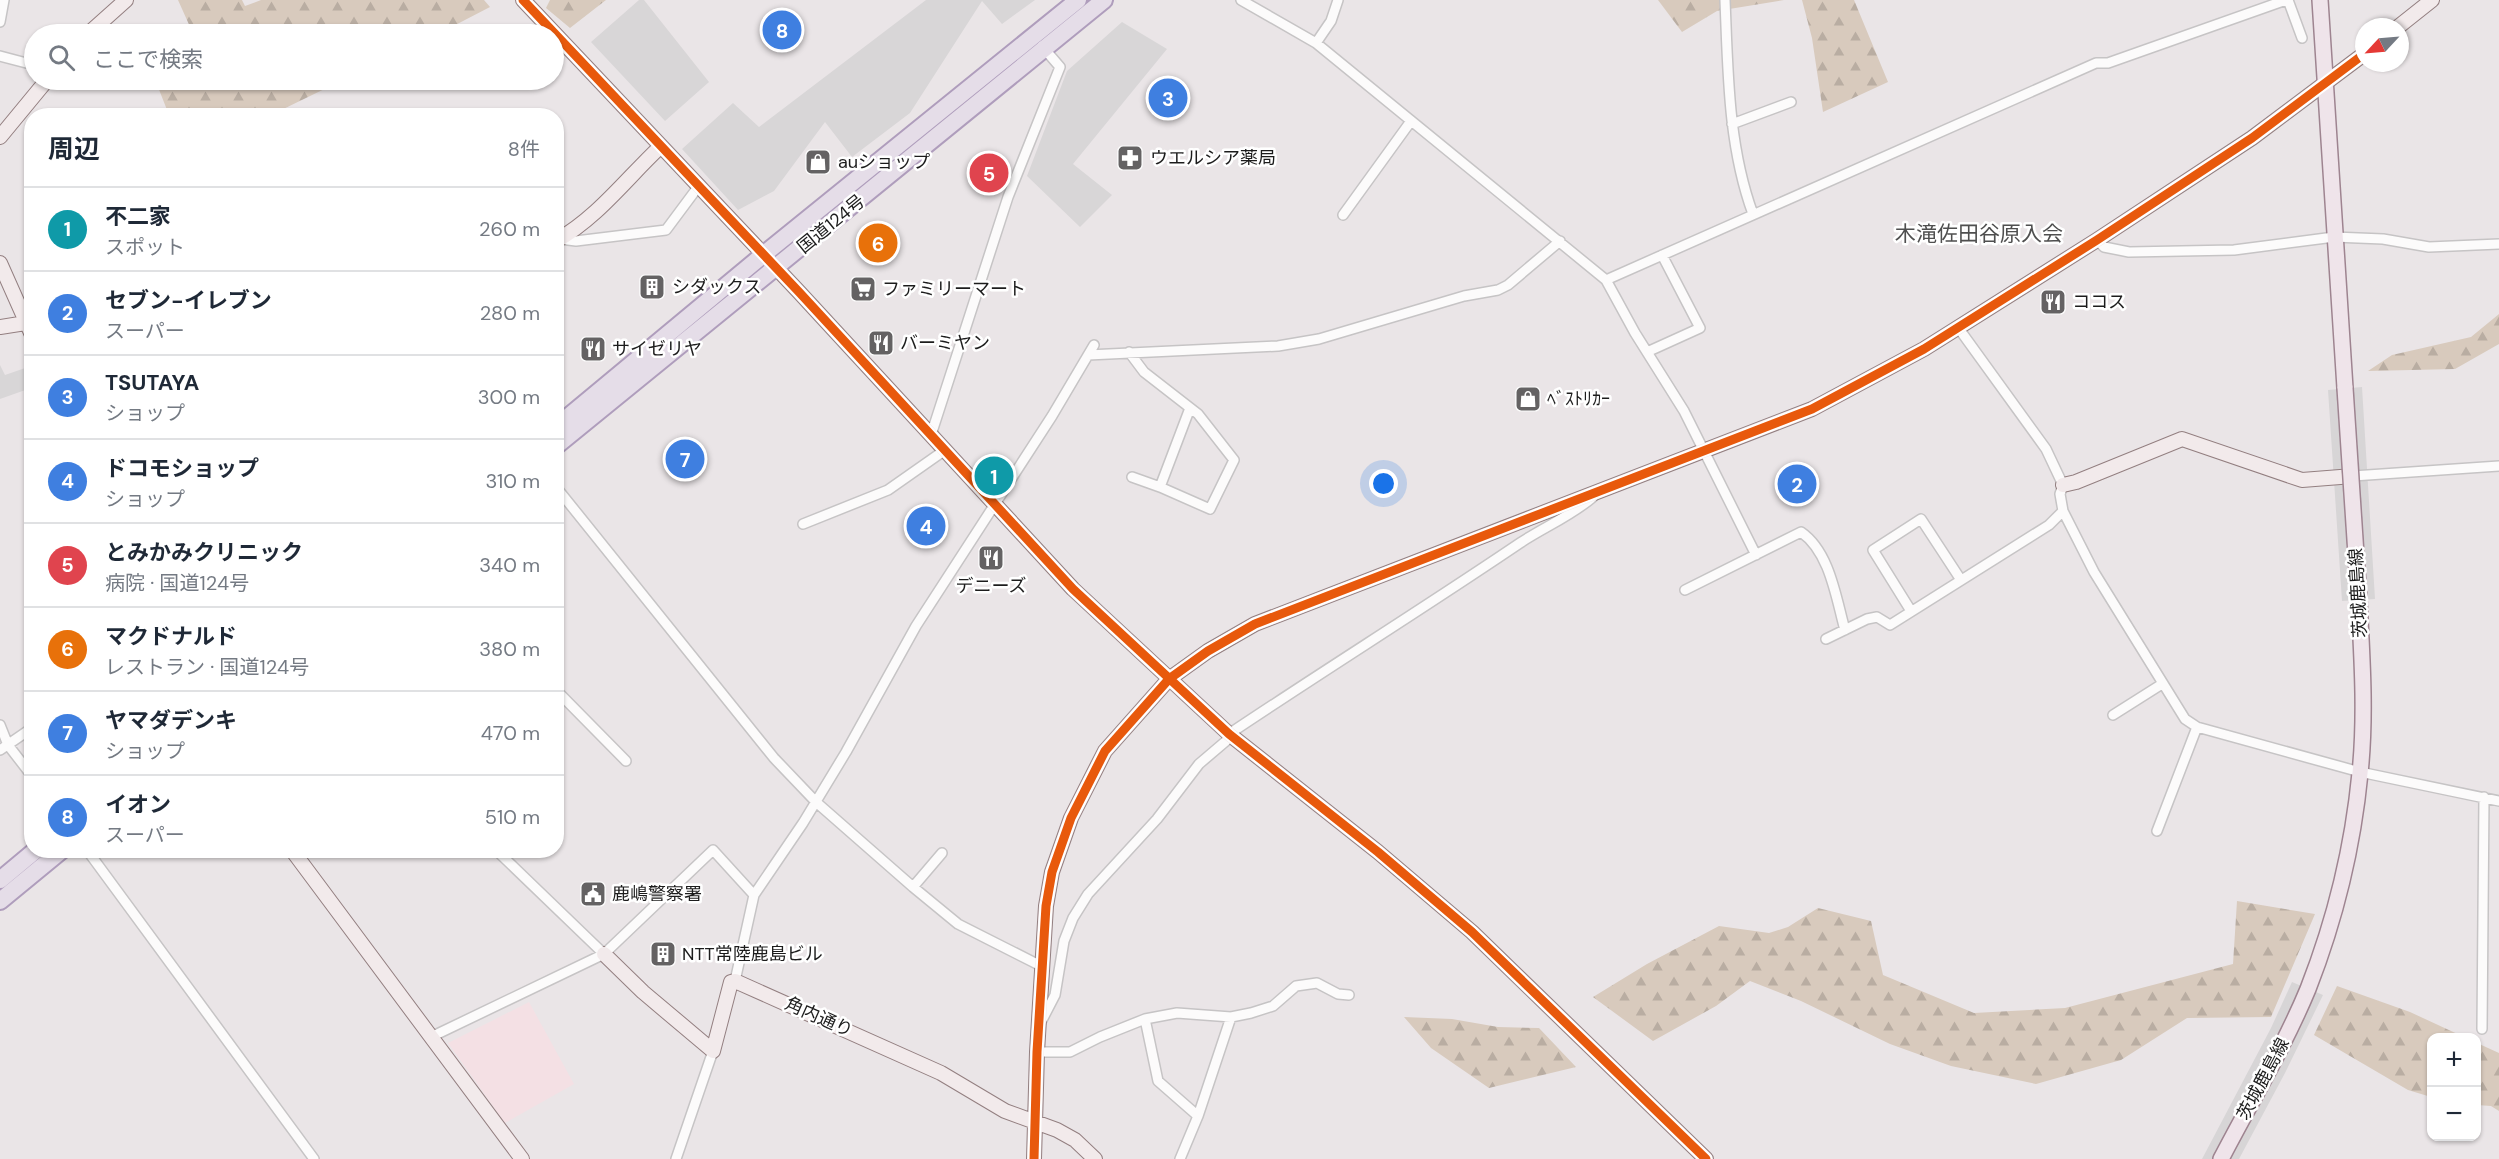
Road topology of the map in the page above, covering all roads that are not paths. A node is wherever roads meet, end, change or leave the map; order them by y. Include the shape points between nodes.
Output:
1 (4, 0) edge
2 (126, 0) edge
3 (523, 0) edge
4 (1078, 0) edge
5 (1104, 0) edge
6 (1241, 0) edge
7 (1338, 0) edge
8 (1725, 0) edge
9 (2287, 0) edge
10 (2320, 0) edge
11 (2432, 0) edge
12 (2409, 18) edge
13 (0, 22) edge
14 (99, 24) edge
15 (545, 24) edge
16 (1033, 36) junction
17 (2302, 38) dead end
18 (1316, 43) junction
19 (564, 44) edge
20 (1044, 50) junction
21 (0, 56) edge
22 (2355, 61) edge
23 (24, 62) edge
24 (2325, 83) junction
25 (39, 90) edge
26 (1791, 102) dead end
27 (1411, 121) junction
28 (1732, 124) junction
29 (0, 137) edge
30 (660, 147) junction
31 (698, 187) junction
32 (1753, 214) junction
33 (1343, 215) dead end
34 (564, 236) edge
35 (2334, 237) junction
36 (2097, 240) junction
37 (564, 241) edge
38 (1560, 241) junction
39 (2499, 244) edge
40 (763, 255) junction
41 (1662, 255) junction
42 (0, 262) edge
43 (776, 268) junction
44 (1606, 280) junction
45 (24, 314) edge
46 (1957, 326) junction
47 (0, 327) edge
48 (24, 327) edge
49 (1094, 345) dead end
50 (1129, 352) junction
51 (1647, 352) junction
52 (1088, 355) junction
53 (1190, 408) junction
54 (564, 420) edge
55 (931, 435) junction
56 (564, 440) edge
57 (945, 450) junction
58 (1705, 451) junction
59 (2499, 466) edge
60 (2353, 476) joint
61 (1132, 477) dead end
62 (2063, 485) junction
63 (1160, 487) junction
64 (1598, 494) junction
65 (564, 497) edge
66 (995, 504) junction
67 (2063, 511) junction
68 (803, 524) dead end
69 (1756, 555) junction
70 (1961, 580) junction
71 (1685, 590) dead end
72 (1911, 611) junction
73 (1845, 630) junction
74 (1826, 639) dead end
75 (1169, 679) junction
76 (2162, 684) junction
77 (564, 698) edge
78 (2114, 715) dead end
79 (0, 725) edge
80 (2197, 727) junction
81 (24, 734) edge
82 (1229, 734) junction
83 (4, 748) edge
84 (626, 761) dead end
85 (24, 768) edge
86 (2360, 771) junction
87 (2484, 798) junction
88 (2499, 801) edge
89 (816, 802) junction
90 (2157, 831) dead end
91 (942, 853) dead end
92 (26, 858) edge
93 (52, 858) edge
94 (93, 858) edge
95 (298, 858) edge
96 (504, 858) edge
97 (0, 880) edge
98 (913, 888) junction
99 (754, 895) junction
100 (0, 901) edge
101 (604, 954) junction
102 (1043, 967) junction
103 (735, 981) junction
104 (1349, 995) dead end
105 (1232, 1017) junction
106 (1145, 1019) junction
107 (1039, 1027) junction
108 (2482, 1029) dead end
109 (431, 1037) junction
110 (713, 1051) junction
111 (1037, 1052) junction
112 (1198, 1116) junction
113 (1036, 1123) junction
114 (315, 1159) edge
115 (522, 1159) edge
116 (676, 1159) edge
117 (1034, 1159) edge
118 (1095, 1159) edge
119 (1180, 1159) edge
120 (1706, 1159) edge
121 (2221, 1159) edge

1 - 13 street
2 - 14 street
3 - 15 street
4 - 16 highway, 国道124号
5 - 20 highway, 国道124号
6 - 18 street
7 - 18 street
8 - 28 street
9 - 17 street
9 - 32 street via 2108,63 2096,63
10 - 24 main road, 茨城鹿島線
11 - 12 street
16 - 20 street
16 - 40 highway, 国道124号
18 - 27 street
19 - 30 street
20 - 43 highway, 国道124号
20 - 55 street via 1060,67 1008,197
21 - 23 street
22 - 24 street
24 - 35 main road, 茨城鹿島線
24 - 36 street via 2252,138
25 - 29 street
26 - 28 street
27 - 33 street
27 - 38 street
28 - 32 street
30 - 31 street
30 - 34 street via 594,215
31 - 37 street via 666,230
31 - 40 street
32 - 41 street
35 - 36 street via 2234,250 2129,252 2104,248
35 - 39 street via 2383,239 2429,247
35 - 86 main road, 茨城鹿島線, bridge via 2359,600 2363,686
36 - 46 street
38 - 44 street
38 - 50 street via 1498,290 1464,296 1319,339 1278,346
40 - 43 street
40 - 54 highway, 国道124号
41 - 44 street
41 - 51 street via 1700,328
42 - 45 street
43 - 55 street
43 - 56 highway, 国道124号
44 - 51 street
46 - 58 street via 1812,409
46 - 62 street via 2046,449
47 - 48 street
49 - 52 street
50 - 52 street
50 - 53 street via 1144,372
51 - 58 street
52 - 66 street
53 - 63 street
53 - 63 street via 1234,460 1210,509
55 - 57 street
57 - 66 street
57 - 68 street via 888,490
58 - 64 street
58 - 69 street
59 - 60 street
60 - 62 street via 2302,480 2182,439
61 - 63 street
62 - 67 street
64 - 75 street via 1255,624
64 - 82 street
65 - 89 street via 774,758
66 - 75 street via 1073,589
66 - 89 street via 916,626
67 - 70 street via 2049,525
67 - 76 street via 2094,572
69 - 71 street
69 - 73 street via 1801,532 1809,538 1827,567
70 - 72 street
70 - 72 street via 1921,519 1873,550
72 - 73 street via 1890,625 1877,617
73 - 74 street
75 - 82 street
75 - 102 street via 1105,751 1071,818 1052,872
76 - 78 street
76 - 80 street via 2185,719
77 - 84 street
79 - 83 street
80 - 86 street
80 - 90 street
81 - 83 street
82 - 107 street via 1088,894 1064,941 1055,995
82 - 120 street via 1472,932
83 - 85 street
86 - 87 street
86 - 121 main road, 茨城鹿島線 via 2342,879 2308,989
87 - 88 street
87 - 108 street
89 - 98 street
89 - 99 street
91 - 98 street
92 - 97 highway
93 - 100 highway
94 - 114 street
95 - 109 street
96 - 101 street
98 - 102 street via 958,924
99 - 101 street via 713,849
99 - 103 street
101 - 109 street
101 - 110 street
102 - 107 street
103 - 110 street via 731,982
103 - 113 street, 角内通り via 941,1073 1005,1111
104 - 105 street via 1317,983 1296,986 1273,1006
105 - 106 street via 1177,1013
105 - 112 street
106 - 111 street via 1070,1052
106 - 112 street via 1158,1080
107 - 111 street
109 - 115 street
110 - 116 street
111 - 113 street
112 - 119 street
113 - 117 street
113 - 118 street, 角内通り via 1075,1140

